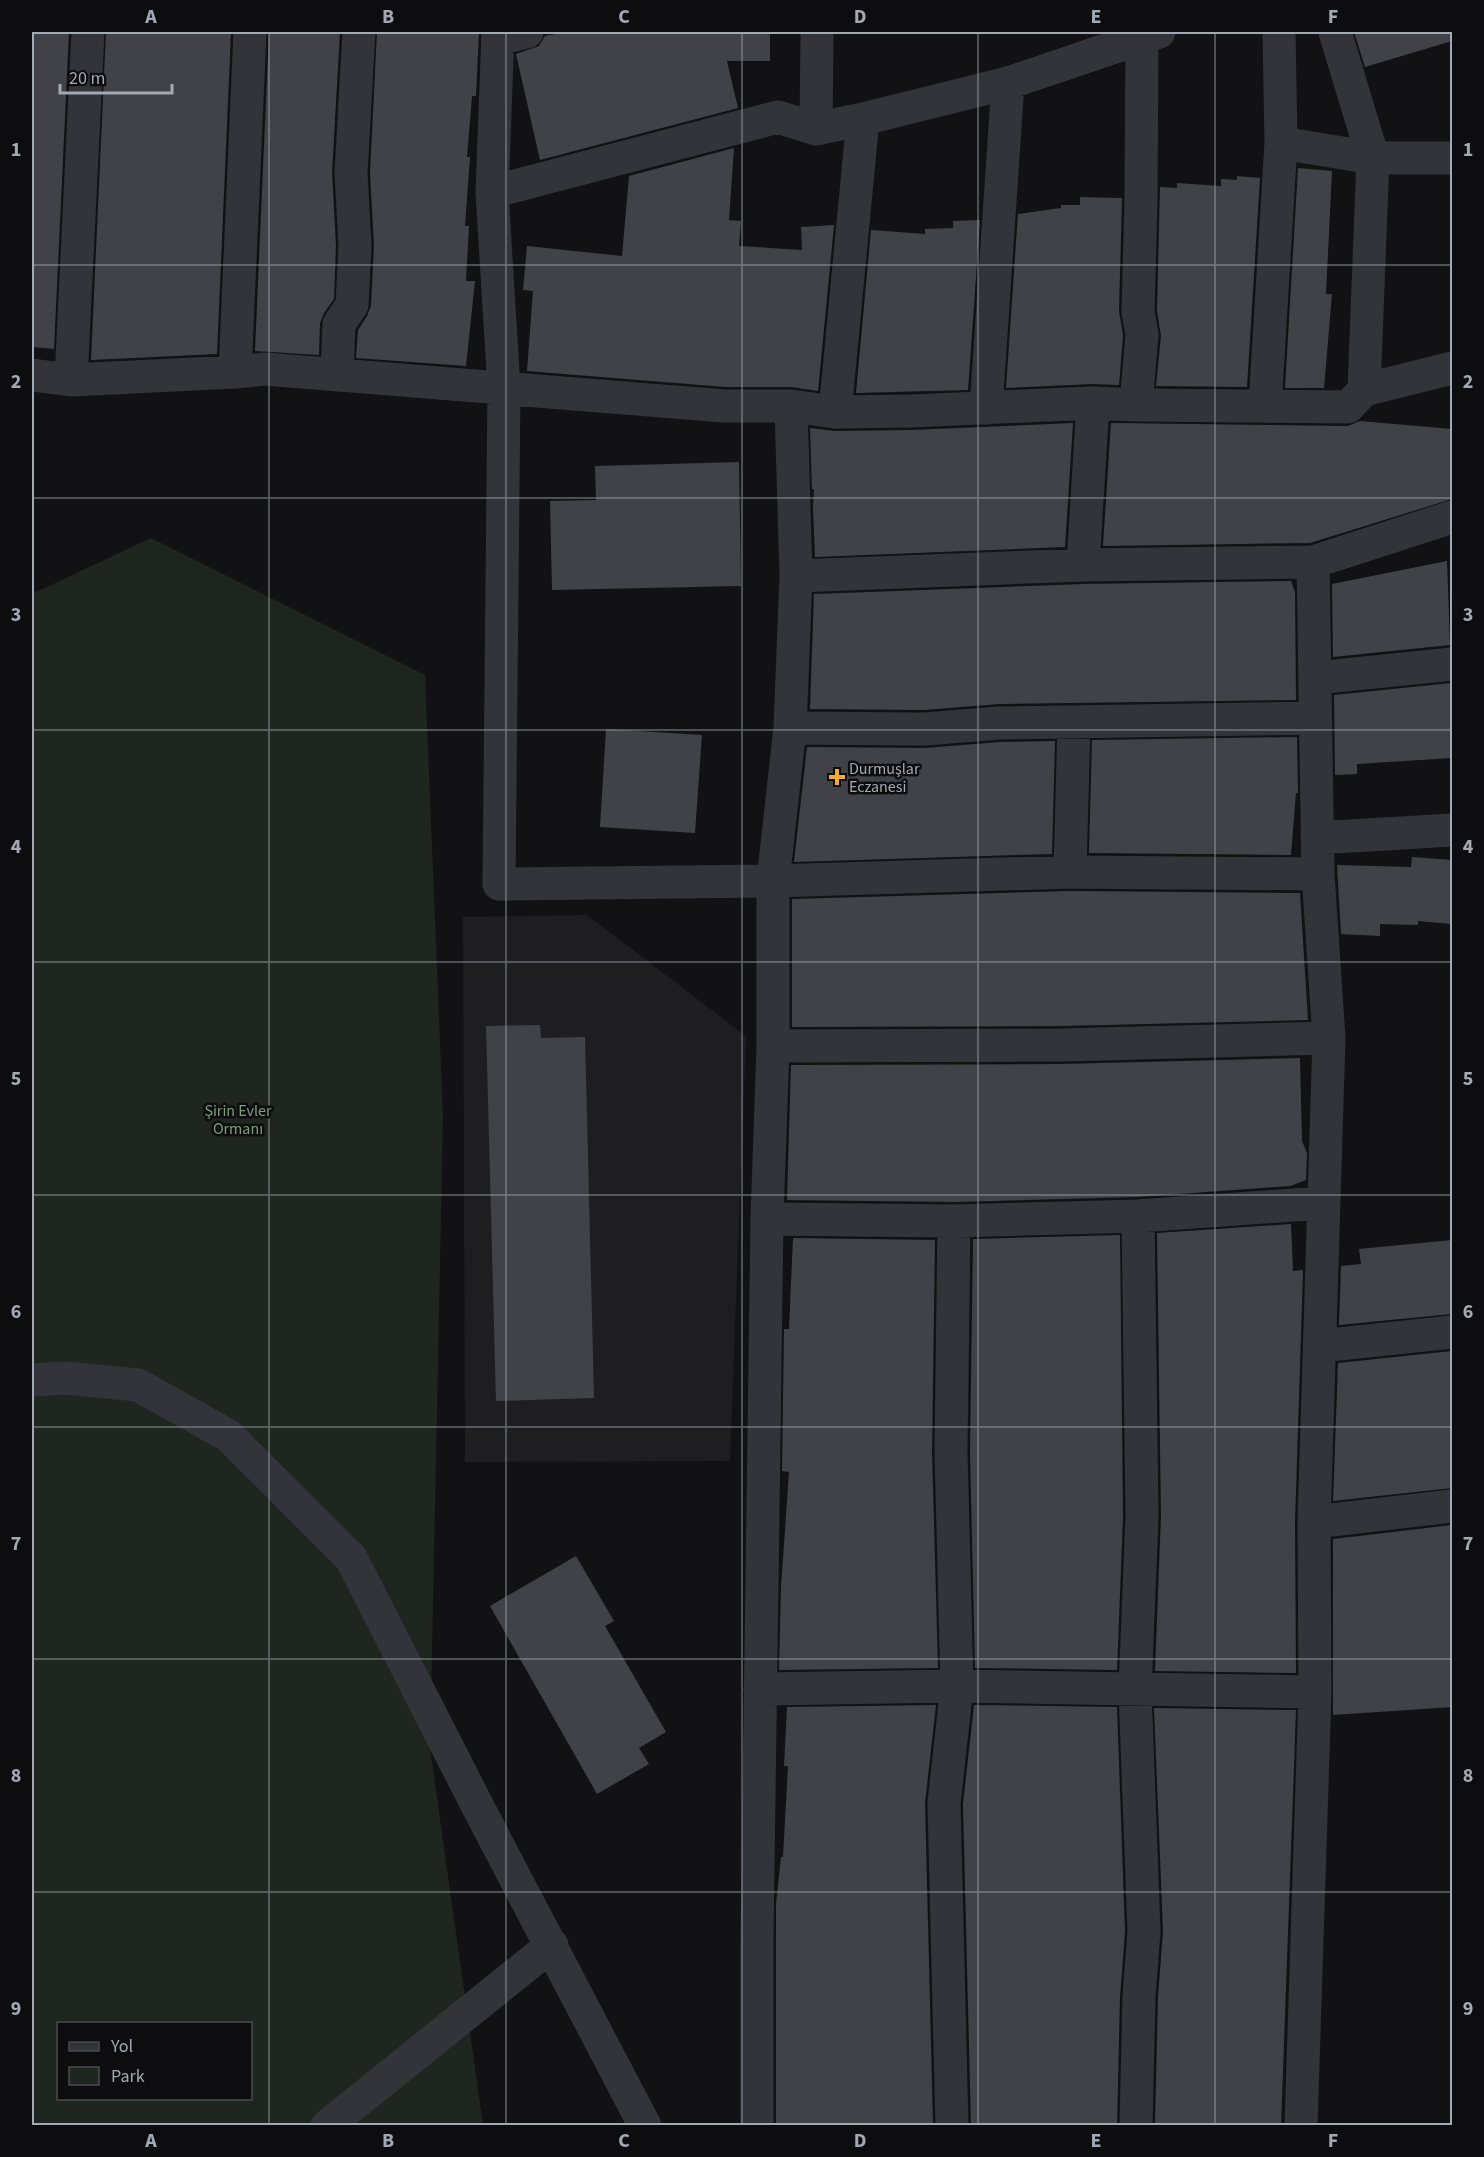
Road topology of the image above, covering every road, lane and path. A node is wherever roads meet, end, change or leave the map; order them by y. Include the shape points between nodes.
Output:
1 (88, 32) edge
2 (250, 32) edge
3 (359, 32) edge
4 (817, 32) edge
5 (1279, 32) edge
6 (1335, 32) edge
7 (508, 34) edge
8 (1151, 34) edge
9 (1008, 83) junction
10 (863, 119) junction
11 (816, 129) junction
12 (1281, 143) junction
13 (1373, 158) junction
14 (1452, 158) edge
15 (492, 192) junction
16 (1452, 368) edge
17 (235, 372) junction
18 (32, 375) edge
19 (337, 375) junction
20 (71, 380) junction
21 (504, 388) junction
22 (1364, 390) junction
23 (1093, 403) junction
24 (1136, 405) junction
25 (791, 406) junction
26 (1265, 406) junction
27 (986, 408) junction
28 (835, 412) junction
29 (1452, 517) edge
30 (1313, 562) junction
31 (1083, 565) junction
32 (796, 576) junction
33 (1452, 664) edge
34 (1316, 678) junction
35 (1314, 717) junction
36 (1074, 722) junction
37 (790, 728) junction
38 (1452, 830) edge
39 (1317, 838) junction
40 (1070, 873) junction
41 (1318, 873) junction
42 (773, 881) junction
43 (1329, 1038) junction
44 (773, 1046) junction
45 (1323, 1203) junction
46 (1138, 1216) junction
47 (766, 1219) junction
48 (954, 1221) junction
49 (1452, 1332) edge
50 (1320, 1346) junction
51 (32, 1380) edge
52 (1452, 1506) edge
53 (1314, 1522) junction
54 (957, 1686) junction
55 (760, 1689) junction
56 (1136, 1689) junction
57 (1315, 1692) junction
58 (552, 1945) junction
59 (327, 2126) edge
60 (645, 2126) edge
61 (757, 2126) edge
62 (952, 2126) edge
63 (1136, 2126) edge
64 (1301, 2126) edge

1 - 20 street
2 - 17 street
3 - 19 street via 351,173 355,246 352,305 339,324
4 - 11 street
5 - 12 street
6 - 13 street
7 - 15 street
8 - 9 street
8 - 24 street via 1138,312 1142,334
9 - 10 street
9 - 27 street
10 - 11 street
10 - 28 street
11 - 15 street via 778,117
12 - 13 street
12 - 26 street
13 - 14 street
13 - 22 street
15 - 21 street
16 - 22 street
17 - 19 street via 265,369
17 - 20 street
18 - 20 street
19 - 21 street
21 - 25 street via 724,406
21 - 42 street via 499,884
22 - 26 street via 1348,407
23 - 24 street
23 - 27 street
23 - 31 street
24 - 26 street
25 - 28 street
25 - 32 street
27 - 28 street
29 - 30 street
30 - 31 street
30 - 34 street
31 - 32 street
32 - 37 street
33 - 34 street
34 - 35 street
35 - 36 street
35 - 39 street
36 - 37 street via 926,729
36 - 40 street
37 - 42 street
38 - 39 street
39 - 41 street
40 - 41 street
40 - 42 street
41 - 43 street
42 - 44 street
43 - 44 street via 1062,1045
43 - 45 street
44 - 47 street
45 - 46 street
45 - 50 street
46 - 48 street
46 - 56 street via 1142,1516
47 - 48 street
47 - 55 street
48 - 54 street via 951,1452
49 - 50 street
50 - 53 street
51 - 58 street via 65,1378 138,1386 229,1436 351,1558
52 - 53 street
53 - 57 street
54 - 55 street
54 - 56 street
54 - 62 street via 944,1803
55 - 61 street
56 - 57 street
56 - 63 street via 1144,1932
57 - 64 street
58 - 59 street
58 - 60 street

